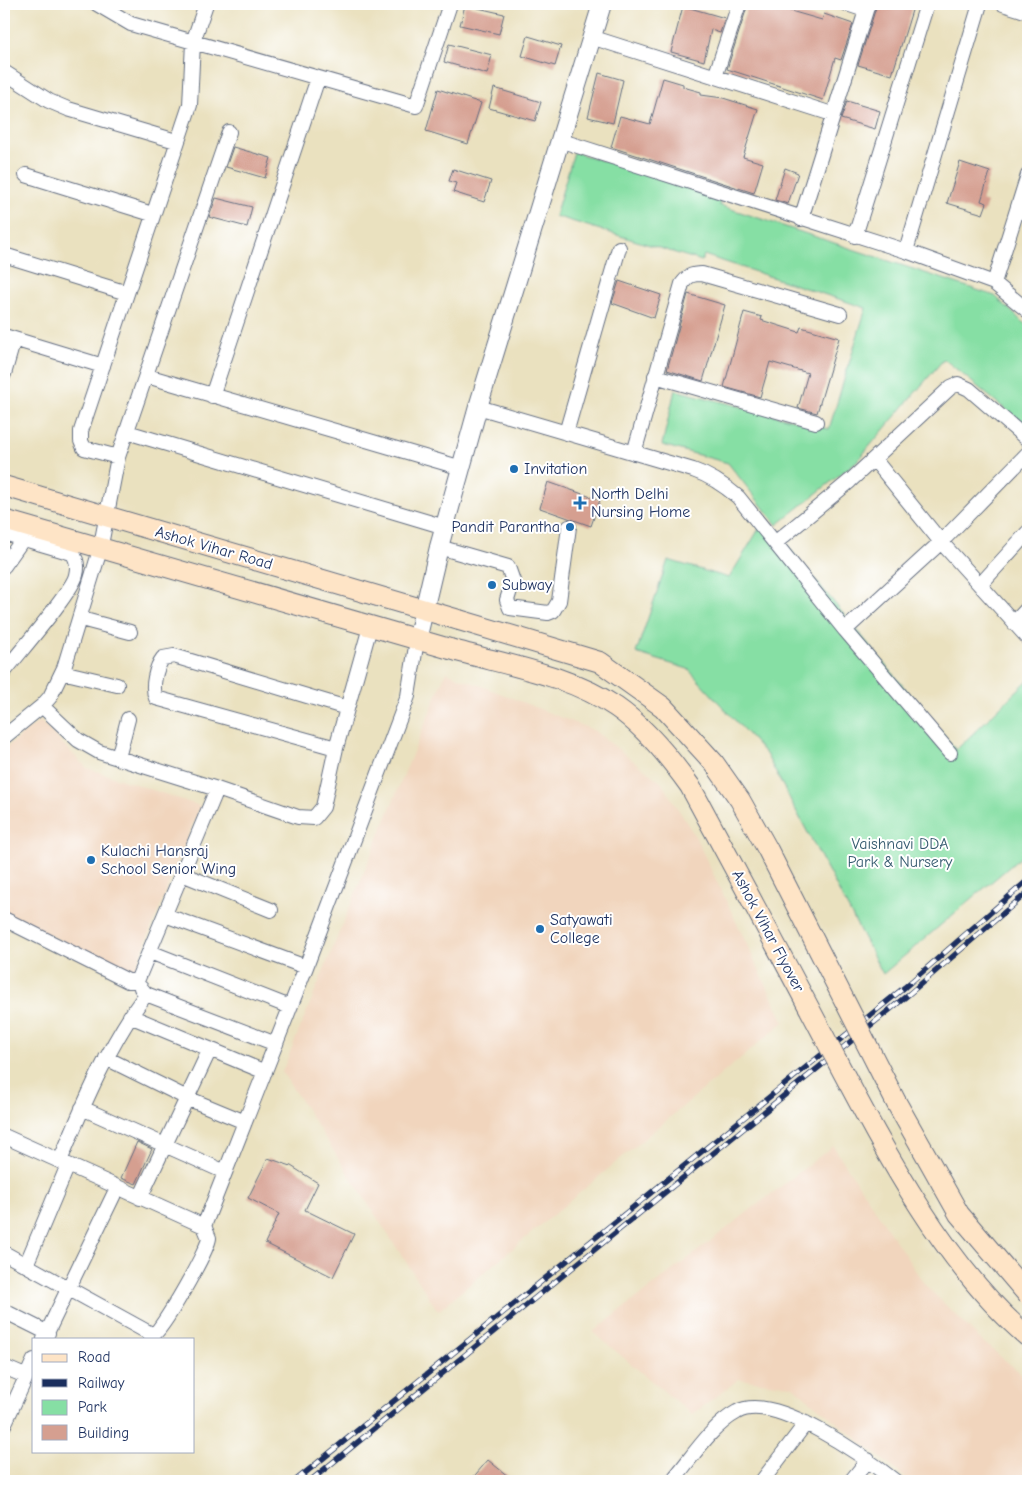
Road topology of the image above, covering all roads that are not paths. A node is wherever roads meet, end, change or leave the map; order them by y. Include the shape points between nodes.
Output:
1 (96, 4) edge
2 (206, 4) edge
3 (448, 4) edge
4 (602, 4) edge
5 (739, 4) edge
6 (847, 4) edge
7 (927, 4) edge
8 (980, 4) edge
9 (1003, 4) edge
10 (867, 7) edge
11 (1028, 12) edge
12 (591, 37) junction
13 (193, 42) junction
14 (715, 77) junction
15 (6, 78) edge
16 (318, 78) junction
17 (832, 114) junction
18 (229, 132) dead end
19 (559, 140) junction
20 (176, 141) junction
21 (26, 175) dead end
22 (1028, 175) edge
23 (1025, 194) edge
24 (152, 214) junction
25 (802, 219) junction
26 (855, 236) junction
27 (619, 248) dead end
28 (906, 251) junction
29 (4, 255) edge
30 (994, 283) junction
31 (127, 293) junction
32 (1028, 311) edge
33 (840, 314) dead end
34 (9, 337) edge
35 (104, 366) junction
36 (4, 374) edge
37 (147, 376) junction
38 (655, 376) junction
39 (212, 396) junction
40 (478, 407) junction
41 (816, 422) dead end
42 (127, 432) junction
43 (566, 433) junction
44 (1028, 440) edge
45 (634, 453) junction
46 (1028, 453) edge
47 (118, 457) junction
48 (874, 459) junction
49 (462, 468) junction
50 (4, 486) edge
51 (108, 517) junction
52 (4, 520) edge
53 (445, 526) junction
54 (569, 527) dead end
55 (1028, 532) edge
56 (4, 533) edge
57 (23, 539) junction
58 (942, 542) junction
59 (775, 543) junction
60 (439, 547) junction
61 (100, 550) junction
62 (4, 566) edge
63 (980, 585) junction
64 (1028, 608) edge
65 (424, 610) junction
66 (80, 619) junction
67 (1014, 623) junction
68 (370, 627) junction
69 (845, 630) junction
70 (130, 632) dead end
71 (1028, 638) edge
72 (417, 640) junction
73 (4, 672) edge
74 (62, 672) junction
75 (117, 685) dead end
76 (42, 706) junction
77 (347, 708) junction
78 (128, 719) dead end
79 (4, 736) edge
80 (336, 748) junction
81 (950, 753) dead end
82 (118, 758) junction
83 (217, 788) junction
84 (182, 874) junction
85 (271, 910) dead end
86 (165, 915) junction
87 (4, 919) edge
88 (150, 952) junction
89 (306, 967) junction
90 (137, 982) junction
91 (146, 994) junction
92 (290, 1006) junction
93 (130, 1016) junction
94 (276, 1044) junction
95 (210, 1049) junction
96 (106, 1058) junction
97 (265, 1072) junction
98 (187, 1098) junction
99 (82, 1108) junction
100 (245, 1122) junction
101 (4, 1136) edge
102 (164, 1146) junction
103 (64, 1163) junction
104 (226, 1172) junction
105 (117, 1188) junction
106 (140, 1198) junction
107 (204, 1226) junction
108 (4, 1253) edge
109 (26, 1265) junction
110 (70, 1288) junction
111 (1028, 1295) edge
112 (4, 1311) edge
113 (46, 1336) edge
114 (1028, 1337) edge
115 (32, 1364) edge
116 (4, 1367) edge
117 (25, 1376) junction
118 (806, 1423) junction
119 (4, 1425) edge
120 (868, 1460) junction
121 (672, 1481) edge
122 (762, 1481) edge
123 (851, 1481) edge
124 (895, 1481) edge

1 - 13 street via 131,24
2 - 13 street
3 - 16 street via 416,106
4 - 12 street
5 - 14 street
6 - 10 street
7 - 26 street
8 - 28 street
9 - 11 street
10 - 17 street
12 - 14 street
12 - 19 street
13 - 16 street
13 - 20 street via 190,105
14 - 17 street
15 - 20 street via 68,109
16 - 39 street
17 - 25 street
18 - 37 street
19 - 25 street
19 - 40 street
20 - 24 street
21 - 24 street
22 - 23 street
23 - 30 street
24 - 31 street
25 - 26 street
26 - 28 street
27 - 43 street
28 - 30 street
29 - 31 street
30 - 32 street
31 - 35 street
33 - 38 street via 702,274 687,276
34 - 35 street
34 - 36 street
35 - 47 street via 81,431 81,441 84,448
37 - 39 street
37 - 42 street
38 - 41 street
38 - 45 street
39 - 49 street
40 - 43 street
40 - 49 street
42 - 47 street
42 - 53 street
43 - 45 street
44 - 48 street via 969,389 958,384
45 - 59 street via 710,476 738,497
46 - 58 street
47 - 51 street
48 - 58 street
48 - 59 street
49 - 53 street
50 - 51 main road, Ashok Vihar Road
51 - 61 street
51 - 65 main road, Ashok Vihar Road
52 - 61 main road, Ashok Vihar Road
53 - 60 street
54 - 60 street via 559,601 548,614 510,608 507,600 513,581 508,567
55 - 63 street
56 - 57 street
57 - 62 street
57 - 73 street via 72,553 77,562 77,574
58 - 63 street
58 - 69 street
59 - 69 street
60 - 65 street
61 - 66 street
61 - 68 main road, Ashok Vihar Road
63 - 67 street
64 - 67 street
65 - 72 street
65 - 111 main road, bridge via 600,662 663,707 714,763 745,808 896,1102 959,1214
66 - 70 street
66 - 74 street
67 - 71 street
68 - 72 main road, Ashok Vihar Road
68 - 77 street
69 - 81 street
72 - 89 street via 408,696
72 - 114 main road, Ashok Vihar Flyover, bridge via 557,679 595,695 642,729 680,772 893,1162 943,1241 984,1293
74 - 75 street
74 - 76 street
76 - 79 street
76 - 82 street via 86,746
77 - 80 street
77 - 80 street via 174,656 160,662 154,686 156,698
78 - 82 street
80 - 83 street via 323,807 314,818 298,818
82 - 83 street
83 - 84 street
84 - 85 street
84 - 86 street
86 - 88 street
86 - 89 street
87 - 90 street via 128,982
88 - 90 street
88 - 92 street
89 - 92 street
90 - 91 street
91 - 93 street
91 - 94 street
92 - 94 street
93 - 95 street
93 - 96 street
94 - 97 street
95 - 97 street
95 - 98 street
96 - 98 street
96 - 99 street
97 - 100 street
98 - 100 street
98 - 102 street
99 - 102 street
99 - 103 street
100 - 104 street
101 - 103 street
102 - 104 street
102 - 106 street
103 - 105 street
103 - 109 street
104 - 107 street
105 - 106 street
105 - 110 street
106 - 107 street
107 - 110 street via 209,1242 156,1334 148,1334
108 - 109 street
109 - 110 street
110 - 113 street
112 - 113 street
115 - 117 street
116 - 117 street
117 - 119 street
118 - 120 street
118 - 121 street via 770,1409 739,1410 717,1428
118 - 122 street
120 - 123 street
120 - 124 street

